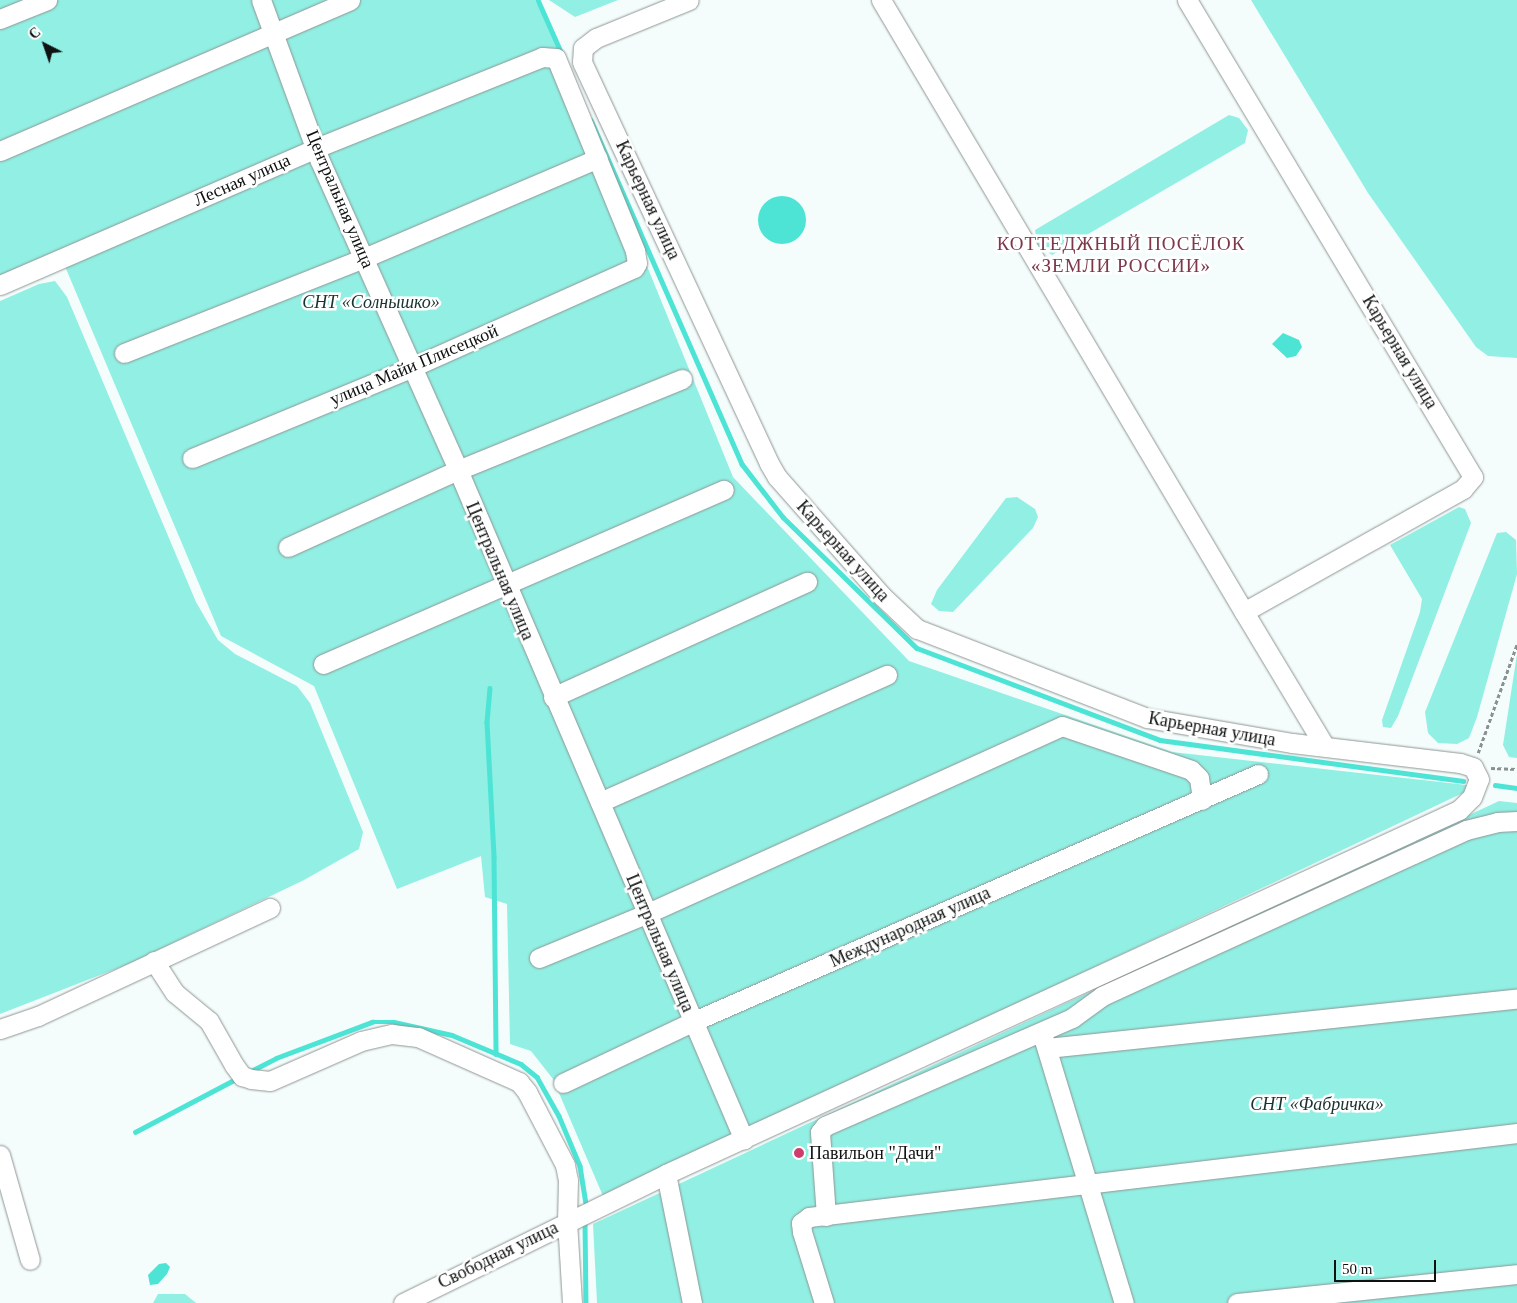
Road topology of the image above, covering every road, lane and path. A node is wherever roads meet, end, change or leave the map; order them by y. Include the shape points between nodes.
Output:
1 (47, 0) edge
2 (261, 0) edge
3 (350, 0) edge
4 (689, 0) edge
5 (880, 0) edge
6 (1187, 0) edge
7 (0, 20) edge
8 (275, 33) junction
9 (316, 148) junction
10 (0, 151) edge
11 (598, 158) junction
12 (364, 258) junction
13 (0, 285) edge
14 (124, 353) dead end
15 (413, 366) junction
16 (682, 379) dead end
17 (192, 458) dead end
18 (458, 470) junction
19 (724, 490) dead end
20 (288, 546) dead end
21 (807, 582) dead end
22 (507, 585) junction
23 (1244, 612) junction
24 (1517, 644) edge
25 (323, 664) dead end
26 (887, 675) dead end
27 (553, 697) junction
28 (1324, 745) junction
29 (1473, 767) junction
30 (1517, 769) edge
31 (1258, 774) dead end
32 (1202, 800) junction
33 (600, 802) junction
34 (1517, 821) edge
35 (270, 908) dead end
36 (648, 912) junction
37 (539, 958) dead end
38 (154, 960) junction
39 (1517, 999) edge
40 (1032, 1008) junction
41 (692, 1022) junction
42 (0, 1029) edge
43 (1040, 1029) junction
44 (1048, 1048) junction
45 (563, 1083) dead end
46 (1517, 1133) edge
47 (744, 1140) junction
48 (0, 1155) edge
49 (666, 1174) junction
50 (1087, 1182) junction
51 (826, 1216) junction
52 (567, 1221) junction
53 (30, 1260) dead end
54 (1517, 1274) edge
55 (403, 1303) edge
56 (572, 1303) edge
57 (692, 1303) edge
58 (824, 1303) edge
59 (1124, 1303) edge
60 (1237, 1303) edge

1 - 7 street
2 - 8 street, Центральная улица
3 - 8 street
4 - 28 street, Карьерная улица via 596,38 584,48 582,62 777,477 882,596 917,629 1146,718
5 - 23 street
6 - 23 street, Карьерная улица via 1473,478 1463,489
8 - 9 street, Центральная улица
8 - 10 street
9 - 11 street, Лесная улица via 542,57 556,58
9 - 12 street, Центральная улица
9 - 13 street, Лесная улица
11 - 12 street
11 - 15 street, улица Майи Плисецкой via 635,251 637,263 634,268
12 - 14 street
12 - 15 street, Центральная улица
15 - 17 street, улица Майи Плисецкой
15 - 18 street, Центральная улица
16 - 18 street
18 - 20 street
18 - 22 street, Центральная улица
19 - 22 street
21 - 27 street
22 - 25 street
22 - 27 street, Центральная улица
23 - 28 street
24 - 29 path
26 - 33 street
27 - 33 street, Центральная улица
28 - 29 street, Карьерная улица
29 - 30 path
29 - 40 street, Свободная улица via 1479,779 1472,797 1459,810
31 - 32 street, Международная улица
32 - 36 street via 1199,778 1191,770 1062,726
32 - 41 street, Международная улица
33 - 36 street, Центральная улица
34 - 43 street via 1466,830 1102,996 1072,1018
35 - 38 street
36 - 37 street
36 - 41 street, Центральная улица
38 - 42 street via 38,1016
38 - 52 street via 174,993 209,1021 234,1066 242,1076 251,1080 270,1081 361,1042 392,1034 418,1036 519,1082 565,1165
39 - 44 street
40 - 43 street
40 - 47 street, Свободная улица
41 - 45 street, Международная улица
41 - 47 street, Центральная улица
43 - 44 street
43 - 51 street via 825,1126 820,1132
44 - 50 street
46 - 50 street
47 - 49 street, Свободная улица
48 - 53 street
49 - 52 street, Свободная улица
49 - 57 street
50 - 51 street
50 - 59 street
51 - 58 street via 809,1217 802,1224
52 - 55 street, Свободная улица
52 - 56 street
54 - 60 street

